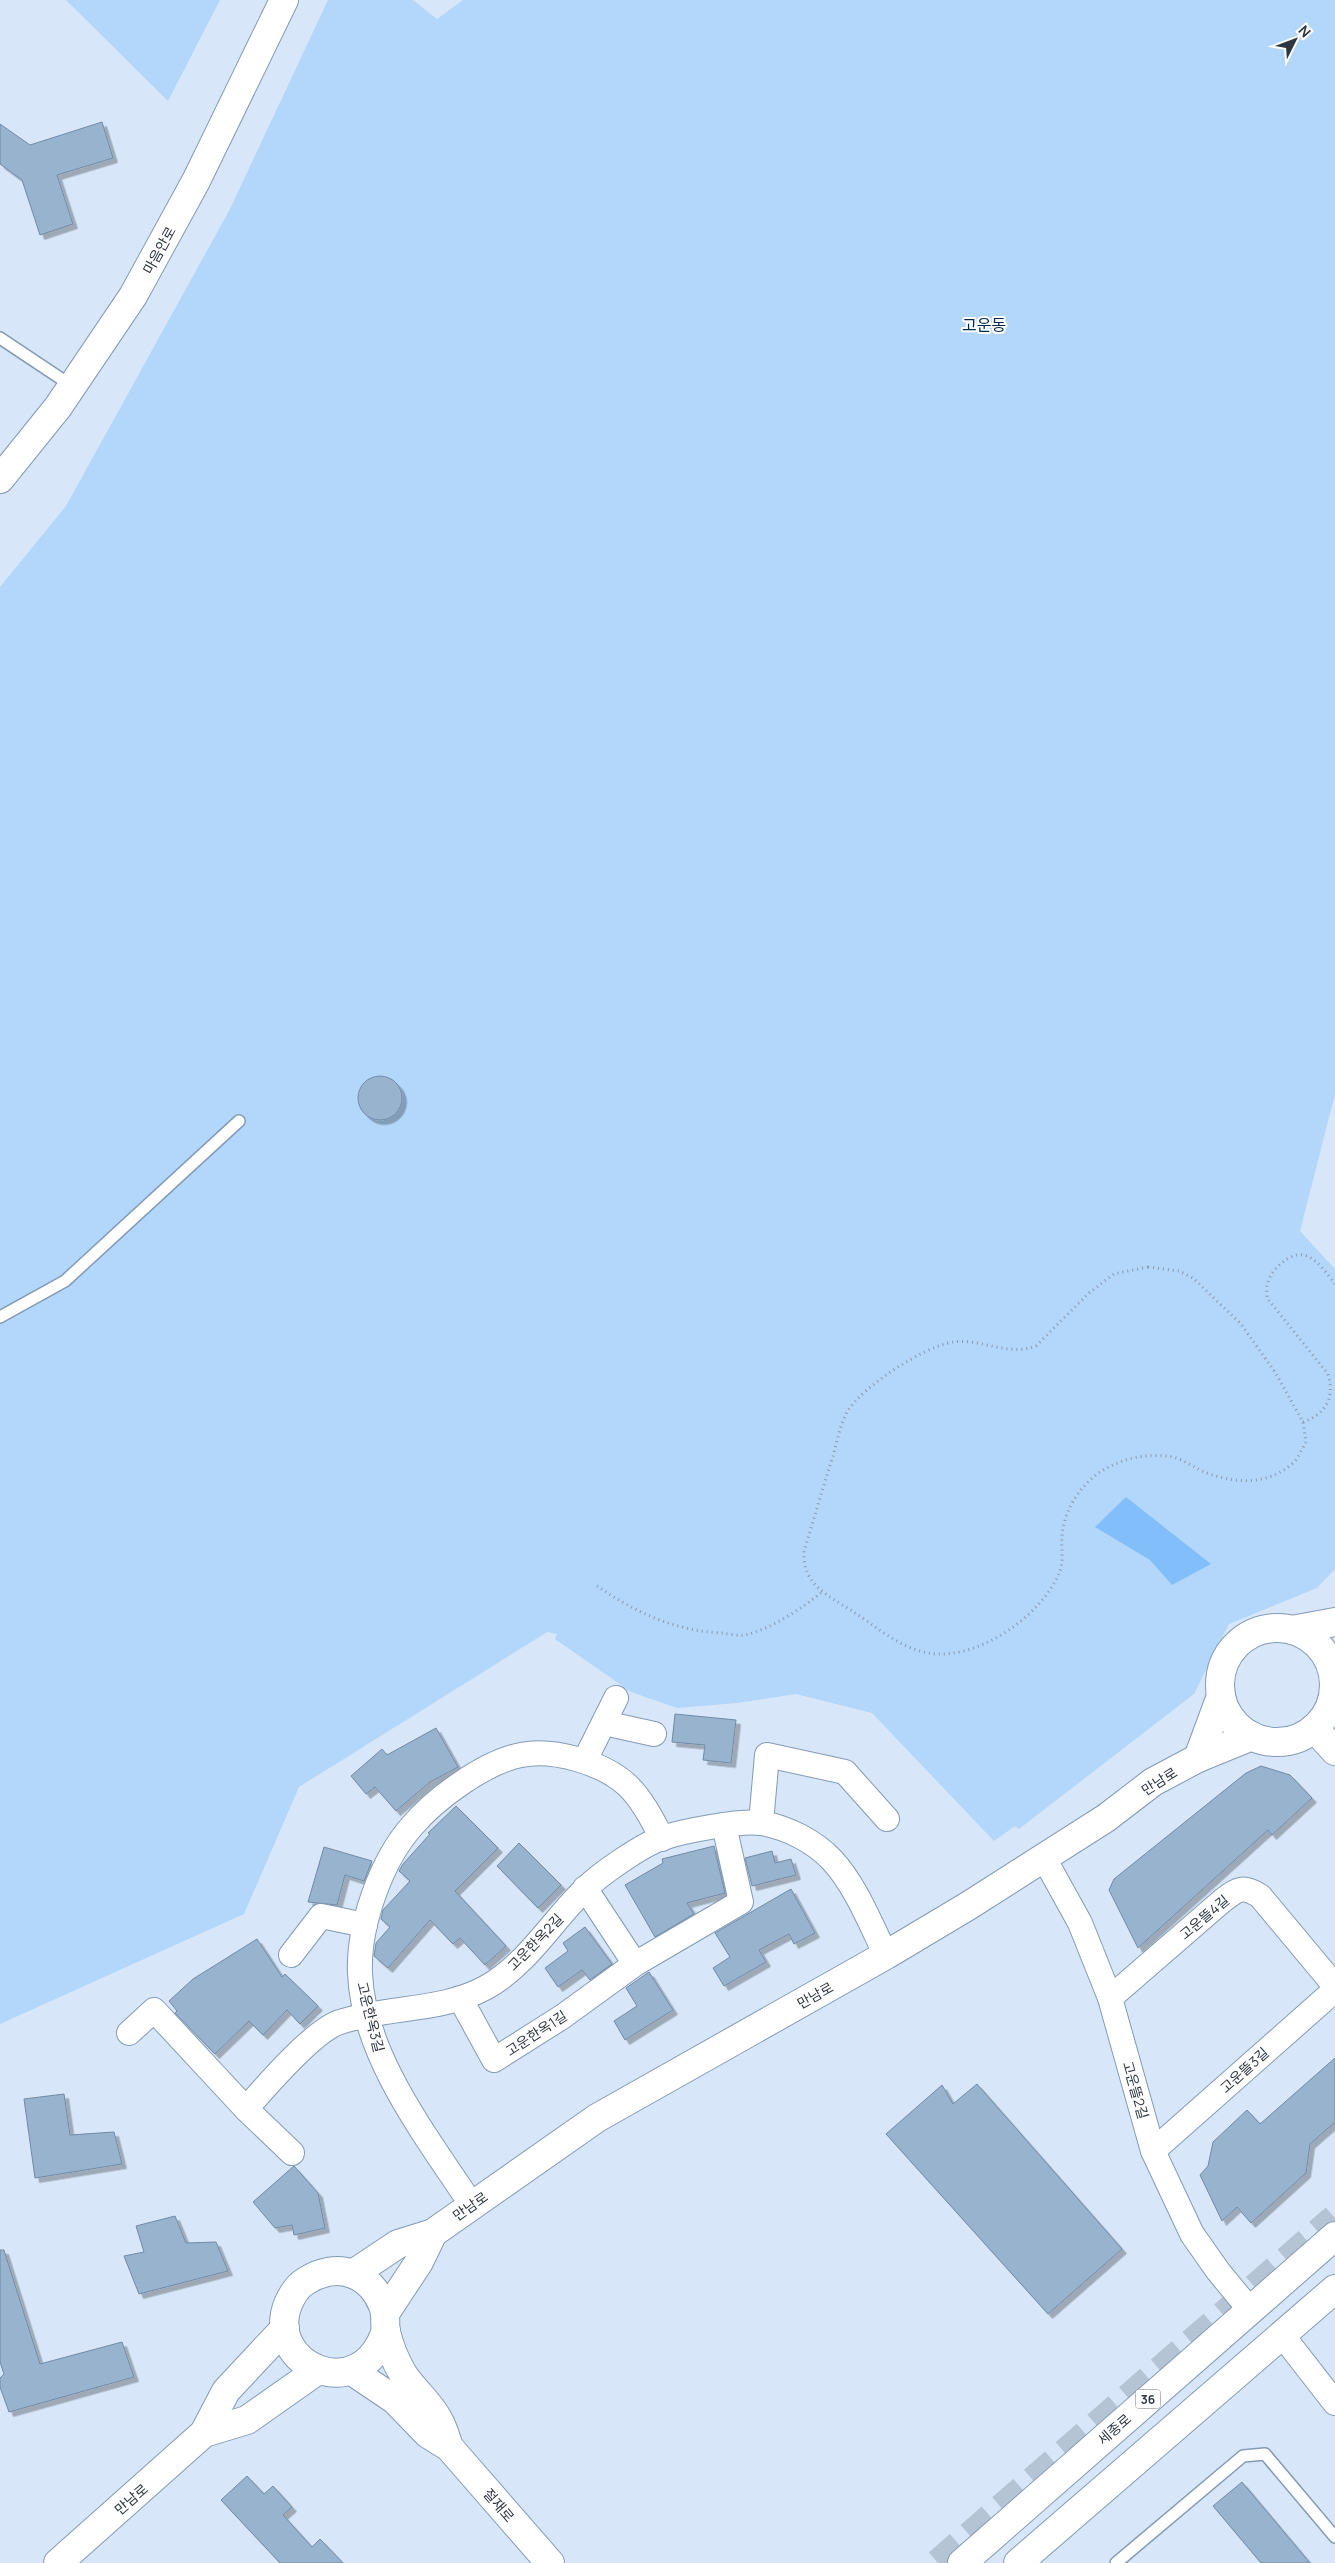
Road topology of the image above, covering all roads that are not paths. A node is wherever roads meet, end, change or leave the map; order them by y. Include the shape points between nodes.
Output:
1 (284, 0) edge
2 (0, 338) edge
3 (72, 386) junction
4 (0, 479) edge
5 (239, 1121) dead end
6 (0, 1317) edge
7 (1335, 1622) edge
8 (1292, 1630) junction
9 (1333, 1664) edge
10 (1221, 1696) junction
11 (616, 1698) dead end
12 (604, 1723) junction
13 (1314, 1728) junction
14 (654, 1734) dead end
15 (1252, 1736) junction
16 (1335, 1751) edge
17 (1198, 1758) junction
18 (585, 1760) junction
19 (887, 1819) dead end
20 (761, 1823) junction
21 (724, 1825) junction
22 (662, 1838) junction
23 (1044, 1858) junction
24 (585, 1888) junction
25 (364, 1925) junction
26 (291, 1955) dead end
27 (886, 1955) junction
28 (635, 1964) junction
29 (1335, 1986) edge
30 (1335, 1990) edge
31 (460, 1998) junction
32 (1110, 1998) junction
33 (367, 2015) junction
34 (129, 2034) dead end
35 (246, 2109) junction
36 (1154, 2151) junction
37 (292, 2153) dead end
38 (471, 2204) junction
39 (433, 2233) junction
40 (1335, 2236) edge
41 (353, 2274) junction
42 (1335, 2289) edge
43 (1250, 2310) junction
44 (386, 2321) junction
45 (285, 2328) junction
46 (1282, 2335) junction
47 (318, 2370) junction
48 (352, 2371) junction
49 (1335, 2403) edge
50 (204, 2434) junction
51 (449, 2447) junction
52 (1335, 2537) edge
53 (58, 2563) edge
54 (550, 2563) edge
55 (962, 2563) edge
56 (1018, 2563) edge
57 (1116, 2563) edge

1 - 3 street, 마음안로 via 192,190 133,296
2 - 3 lane
3 - 4 street, 마음안로
5 - 6 lane via 65,1280
7 - 8 street
8 - 9 street via 1309,1637
8 - 10 street via 1273,1627 1254,1632 1238,1643 1226,1658 1220,1677
9 - 13 street via 1332,1700
10 - 15 street via 1238,1727
10 - 17 street
11 - 12 street
12 - 14 street
12 - 18 street
13 - 15 street via 1285,1741 1268,1741
13 - 16 street
15 - 17 street, 만남로
17 - 23 street, 만남로 via 1153,1782
18 - 22 street, 고운한옥3길 via 627,1784 653,1819
18 - 25 street, 고운한옥3길 via 558,1754 522,1755 487,1768 444,1796 411,1826 385,1866
19 - 20 street via 845,1772 767,1755
20 - 21 street, 고운한옥2길
20 - 27 street, 고운한옥2길 via 804,1837 832,1861 855,1894
21 - 22 street, 고운한옥2길
21 - 28 street, 고운한옥1길 via 741,1902
22 - 24 street, 고운한옥2길
23 - 27 street, 만남로
23 - 32 street, 고운뜰2길 via 1080,1924
24 - 28 street
24 - 31 street, 고운한옥2길 via 517,1965 485,1988
25 - 26 street via 321,1916
25 - 33 street, 고운한옥3길 via 360,1972
27 - 38 street, 만남로 via 597,2118
28 - 31 street, 고운한옥1길 via 562,2017 494,2060
29 - 32 street, 고운뜰4길 via 1260,1896 1248,1889 1237,1890 1222,1901
30 - 36 street, 고운뜰3길
31 - 33 street, 고운한옥2길 via 438,2005
32 - 36 street, 고운뜰2길
33 - 35 street, 고운한옥2길 via 338,2022 304,2047
33 - 38 street, 고운한옥3길 via 381,2058 403,2100
34 - 35 street via 154,2010
35 - 37 street
36 - 43 street, 고운뜰2길 via 1192,2234
38 - 39 street, 만남로
39 - 41 street via 398,2244
39 - 44 street
40 - 43 street, 세종로 / 36
41 - 44 street via 380,2296
41 - 45 street via 336,2271 319,2274 304,2282 292,2295 286,2311
42 - 46 street
43 - 55 street, 세종로 / 36
44 - 48 street via 381,2345 373,2357
44 - 51 street via 404,2374 438,2418
45 - 47 street via 288,2342 296,2354
45 - 50 street via 226,2391
46 - 49 street
46 - 56 street
47 - 48 street via 336,2374
47 - 50 street via 247,2420
48 - 51 street via 384,2391 428,2434
50 - 53 street, 만남로
51 - 54 street, 절재로
52 - 57 lane via 1266,2454 1243,2456

